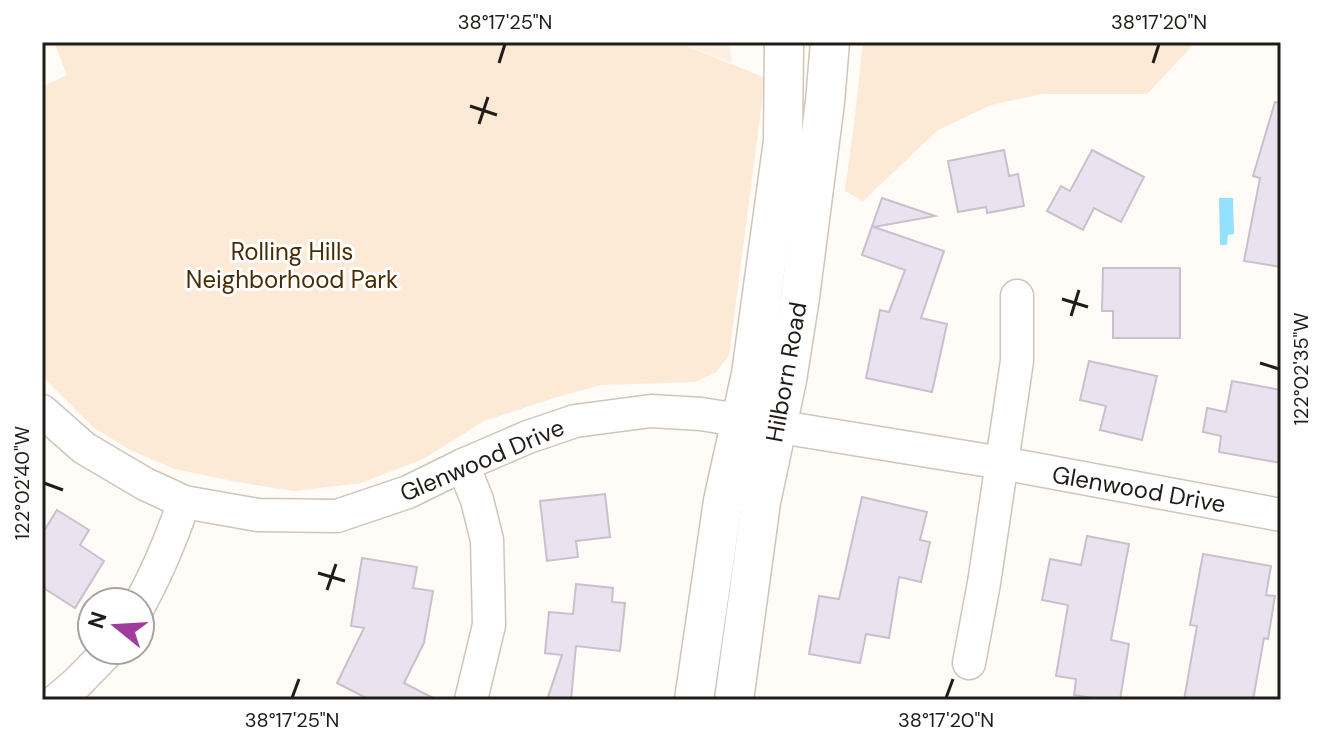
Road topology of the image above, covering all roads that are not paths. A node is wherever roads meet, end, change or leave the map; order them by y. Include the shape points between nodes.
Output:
1 (784, 42) edge
2 (830, 42) edge
3 (1017, 296) dead end
4 (42, 411) edge
5 (741, 421) junction
6 (778, 428) junction
7 (1002, 463) junction
8 (463, 465) junction
9 (184, 502) junction
10 (1281, 515) edge
11 (149, 586) edge
12 (969, 663) dead end
13 (94, 666) edge
14 (57, 700) edge
15 (471, 700) edge
16 (694, 700) edge
17 (734, 700) edge

1 - 5 street, Hilborn Road via 783,141
2 - 6 street, Hilborn Road via 814,196
3 - 7 street via 1017,361
4 - 9 street, Glenwood Drive via 84,448
5 - 6 street, Glenwood Drive
5 - 8 street, Glenwood Drive via 651,411 575,421
5 - 16 street, Hilborn Road via 723,501
6 - 7 street, Glenwood Drive
6 - 17 street, Hilborn Road via 761,502
7 - 10 street, Glenwood Drive
7 - 12 street
8 - 9 street, Glenwood Drive via 408,492 337,516 258,515
8 - 15 street via 487,540 489,625
9 - 11 street
13 - 14 street

